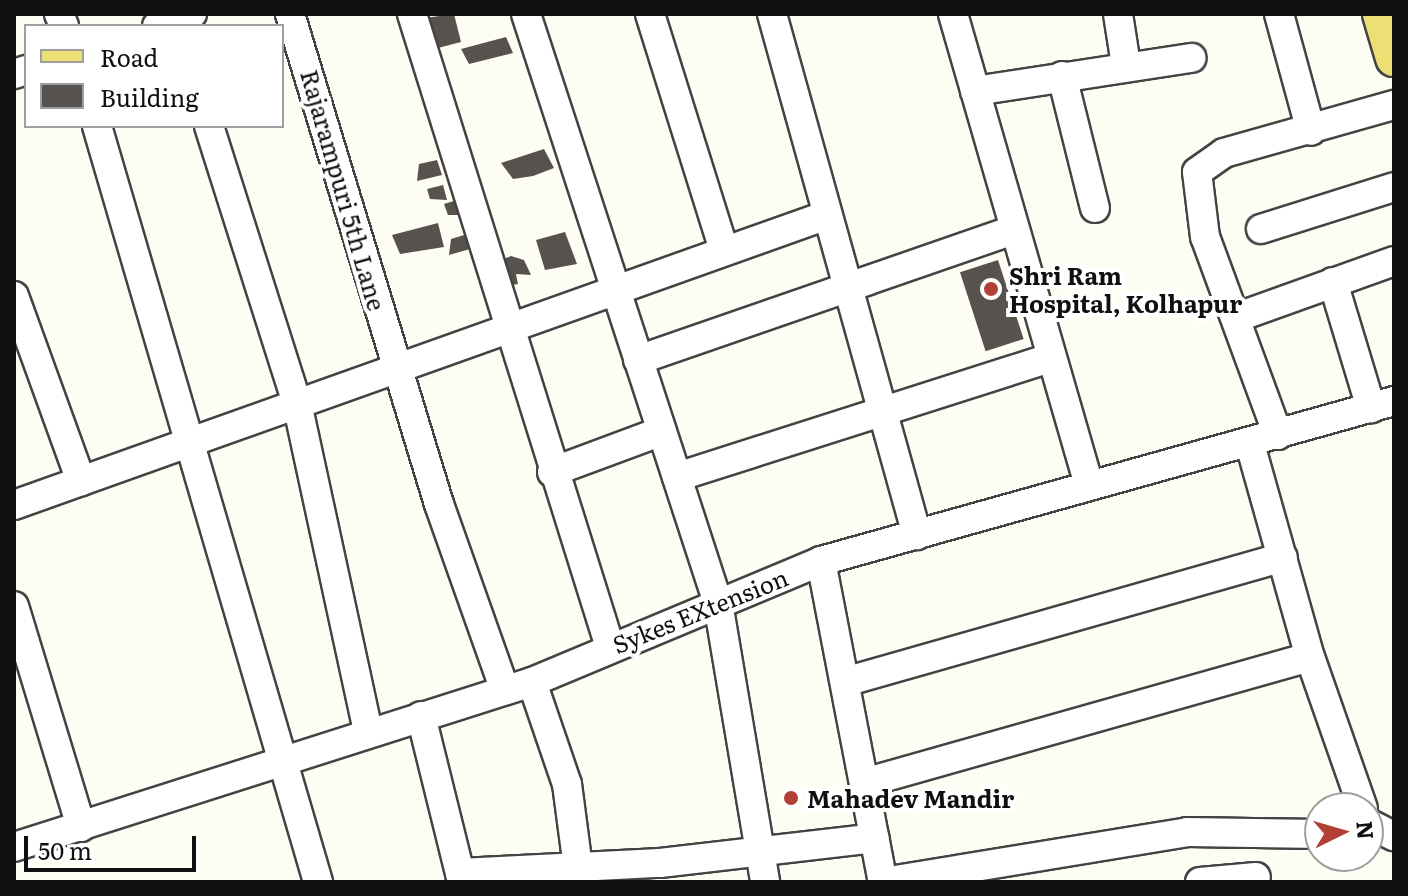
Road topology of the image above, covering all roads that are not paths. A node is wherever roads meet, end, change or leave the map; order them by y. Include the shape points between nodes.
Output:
1 (290, 14) edge
2 (412, 14) edge
3 (526, 14) edge
4 (650, 14) edge
5 (772, 14) edge
6 (953, 14) edge
7 (1118, 14) edge
8 (1279, 14) edge
9 (1381, 14) edge
10 (1191, 58) dead end
11 (1394, 58) edge
12 (1126, 65) junction
13 (1062, 76) junction
14 (975, 91) junction
15 (1394, 105) edge
16 (98, 128) edge
17 (210, 128) edge
18 (1311, 131) junction
19 (1394, 187) edge
20 (1095, 208) dead end
21 (827, 215) junction
22 (1261, 229) dead end
23 (1014, 230) junction
24 (724, 250) junction
25 (1394, 261) edge
26 (1333, 282) junction
27 (615, 287) junction
28 (847, 288) junction
29 (14, 296) edge
30 (1238, 317) junction
31 (507, 326) junction
32 (1049, 358) junction
33 (638, 360) junction
34 (396, 367) junction
35 (297, 403) junction
36 (1382, 404) edge
37 (883, 416) junction
38 (662, 431) junction
39 (1278, 435) junction
40 (192, 441) junction
41 (1250, 444) junction
42 (552, 472) junction
43 (677, 477) junction
44 (81, 481) junction
45 (1089, 486) junction
46 (14, 505) edge
47 (917, 535) junction
48 (1283, 557) junction
49 (821, 561) junction
50 (718, 603) junction
51 (14, 606) edge
52 (610, 647) junction
53 (1310, 657) junction
54 (848, 681) junction
55 (532, 682) junction
56 (504, 688) junction
57 (421, 716) junction
58 (368, 732) junction
59 (281, 757) junction
60 (864, 783) junction
61 (1357, 792) edge
62 (81, 827) junction
63 (1304, 835) edge
64 (1259, 836) junction
65 (875, 838) junction
66 (14, 847) edge
67 (759, 851) junction
68 (578, 867) junction
69 (661, 872) edge
70 (461, 878) edge
71 (1255, 880) edge
72 (318, 882) edge
73 (765, 882) edge
74 (883, 882) edge
75 (1200, 882) edge

1 - 34 street, Rajarampuri 5th Lane
2 - 31 street
3 - 27 street
4 - 24 street
5 - 21 street
6 - 14 street
7 - 12 street
8 - 18 street
9 - 11 main road
10 - 12 street
12 - 13 street
13 - 14 street
13 - 20 street
14 - 23 street
15 - 18 street
16 - 40 street
17 - 35 street
18 - 30 street via 1224,153 1197,172 1205,237
19 - 22 street
21 - 24 street
21 - 28 street
23 - 28 street
23 - 32 street
24 - 27 street
25 - 26 street
26 - 30 street
26 - 36 street
27 - 31 street
27 - 33 street
28 - 33 street
28 - 37 street
29 - 44 street
30 - 39 street
31 - 34 street
31 - 42 street
32 - 37 street
32 - 45 street
33 - 38 street
34 - 35 street
34 - 56 street, Rajarampuri 5th Lane
35 - 40 street
35 - 58 street
36 - 39 street, Sykes EXtension
37 - 43 street
37 - 47 street
38 - 42 street
38 - 43 street
39 - 41 street, Sykes EXtension
40 - 44 street
40 - 59 street
41 - 45 street, Sykes EXtension
41 - 48 street
42 - 52 street
43 - 50 street
44 - 46 street
45 - 47 street, Sykes EXtension
47 - 49 street, Sykes EXtension
48 - 53 street
48 - 54 street
49 - 50 street, Sykes EXtension
49 - 54 street
50 - 52 street, Sykes EXtension
50 - 67 street
51 - 62 street
52 - 55 street, Sykes EXtension
53 - 60 street
53 - 61 street
54 - 60 street
55 - 56 street, Sykes EXtension
55 - 68 street via 567,784
56 - 57 street, Sykes EXtension
57 - 58 street, Sykes EXtension
57 - 70 street
58 - 59 street, Sykes EXtension
59 - 62 street, Sykes EXtension
59 - 72 street
60 - 65 street
62 - 66 street, Sykes EXtension
63 - 64 street
64 - 71 street
64 - 74 street via 1187,832
65 - 67 street
65 - 74 street
67 - 69 street
67 - 73 street
68 - 69 street
68 - 70 street
71 - 75 street

